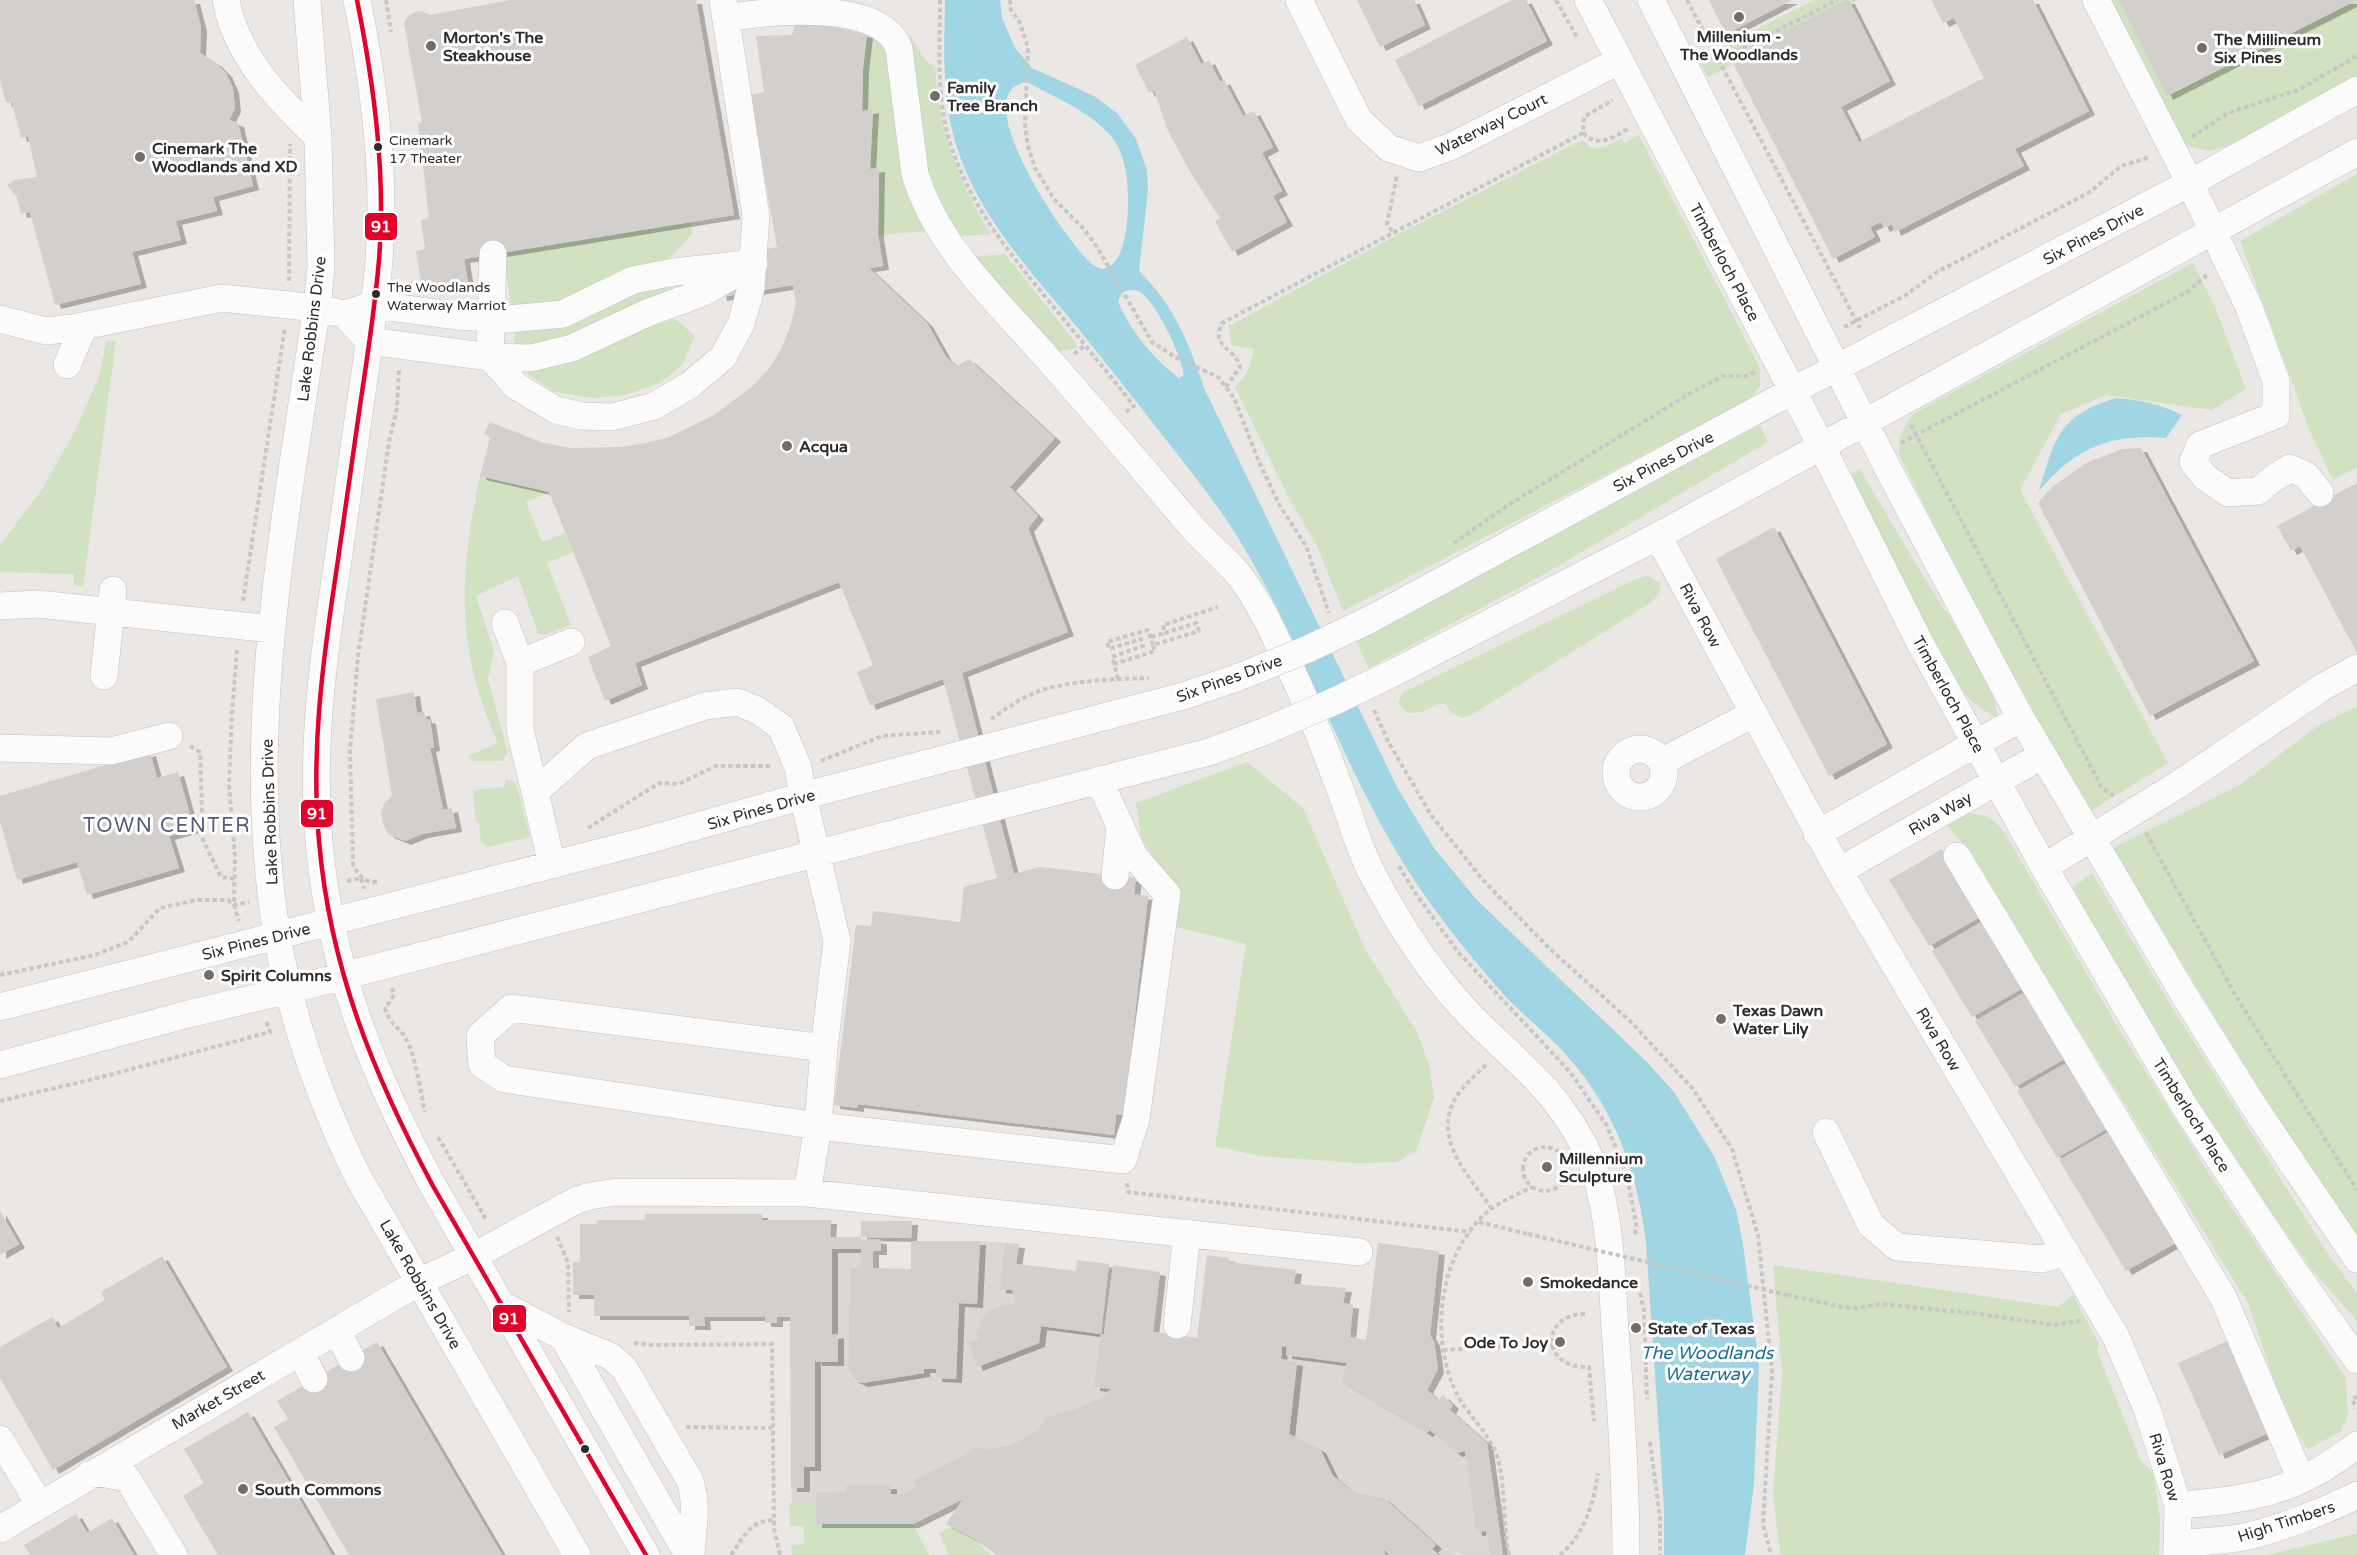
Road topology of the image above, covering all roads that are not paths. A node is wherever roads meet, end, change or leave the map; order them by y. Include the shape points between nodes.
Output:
1 (226, 0) edge
2 (307, 0) edge
3 (357, 0) edge
4 (1299, 0) edge
5 (1588, 0) edge
6 (1651, 0) edge
7 (2096, 0) edge
8 (725, 9) edge
9 (1619, 61) junction
10 (2357, 90) edge
11 (318, 137) junction
12 (2357, 152) edge
13 (2190, 183) junction
14 (2212, 231) junction
15 (493, 254) dead end
16 (754, 263) junction
17 (374, 305) junction
18 (317, 308) junction
19 (344, 314) junction
20 (491, 318) junction
21 (84, 326) junction
22 (7, 329) edge
23 (369, 341) junction
24 (490, 357) junction
25 (67, 365) dead end
26 (1837, 368) junction
27 (1792, 391) junction
28 (1865, 422) junction
29 (1821, 445) junction
30 (2320, 494) dead end
31 (1658, 536) junction
32 (112, 601) junction
33 (0, 606) edge
34 (505, 623) dead end
35 (271, 629) junction
36 (571, 642) dead end
37 (520, 663) junction
38 (2357, 668) edge
39 (104, 676) dead end
40 (1753, 714) junction
41 (2021, 717) junction
42 (169, 736) road end
43 (1976, 744) junction
44 (0, 748) edge
45 (2043, 755) junction
46 (1661, 762) dead end
47 (1099, 780) junction
48 (1996, 780) junction
49 (535, 792) junction
50 (803, 796) junction
51 (1120, 825) junction
52 (1817, 834) junction
53 (2091, 839) junction
54 (818, 853) junction
55 (1957, 856) dead end
56 (552, 865) junction
57 (2044, 867) junction
58 (1839, 872) junction
59 (1114, 876) dead end
60 (330, 923) junction
61 (277, 935) junction
62 (343, 976) junction
63 (289, 990) junction
64 (0, 1007) edge
65 (824, 1048) junction
66 (0, 1065) edge
67 (818, 1126) junction
68 (1826, 1132) dead end
69 (807, 1193) junction
70 (1187, 1233) junction
71 (1359, 1252) dead end
72 (2066, 1252) junction
73 (474, 1256) junction
74 (2357, 1259) edge
75 (419, 1282) junction
76 (501, 1304) junction
77 (1177, 1324) dead end
78 (566, 1329) junction
79 (337, 1330) junction
80 (300, 1352) junction
81 (351, 1358) dead end
82 (2357, 1360) edge
83 (314, 1379) dead end
84 (0, 1439) edge
85 (2357, 1445) edge
86 (137, 1448) junction
87 (88, 1475) junction
88 (127, 1478) junction
89 (2301, 1479) junction
90 (2357, 1495) edge
91 (2178, 1504) junction
92 (40, 1505) junction
93 (0, 1528) edge
94 (2177, 1550) edge
95 (174, 1555) edge
96 (577, 1555) edge
97 (646, 1555) edge
98 (689, 1555) edge
99 (1626, 1555) edge

1 - 11 street via 240,42 255,69
2 - 11 street, Lake Robbins Drive
3 - 17 street via 372,88 380,176
4 - 9 street, Waterway Court via 1359,120 1389,148 1419,158 1452,146
5 - 9 street, Timberloch Place
6 - 26 street
7 - 13 street
8 - 16 street via 756,216
8 - 99 street via 823,3 871,12 894,32 915,174 939,228 957,256 1196,532 1239,576 1269,624 1319,731 1370,870 1410,939 1469,1015 1563,1112 1590,1158 1599,1183 1610,1260 1625,1479
9 - 27 street, Timberloch Place
10 - 13 street, Six Pines Drive
11 - 18 street, Lake Robbins Drive via 321,267
12 - 14 street
13 - 14 street
13 - 26 street, Six Pines Drive
14 - 28 street
14 - 30 street via 2249,307 2277,381 2276,415 2200,446 2193,462 2205,477 2228,493 2258,491 2290,468 2306,475
15 - 20 street
16 - 20 street via 633,280 563,314
16 - 24 street via 704,292 572,348 531,358
16 - 24 street via 741,324 723,357 654,406 612,417 556,410 516,386
17 - 19 street
17 - 20 street
17 - 23 street
18 - 19 street
18 - 21 street via 220,310 154,321
18 - 35 street, Lake Robbins Drive
19 - 23 street
20 - 24 street
21 - 22 street via 46,331
21 - 25 street
23 - 24 street
23 - 60 street via 318,710 316,799
26 - 27 street, Six Pines Drive
26 - 28 street
27 - 29 street, Timberloch Place
27 - 50 street, Six Pines Drive, bridge via 1369,620 1239,677 1183,696
28 - 29 street
28 - 41 street
29 - 31 street
29 - 43 street, Timberloch Place via 1919,641
31 - 40 street, Riva Row
31 - 47 street, bridge via 1335,701 1209,752
32 - 33 street
32 - 35 street via 177,608
32 - 39 street
34 - 37 street
35 - 61 street, Lake Robbins Drive via 264,763 267,844
36 - 37 street
37 - 49 street via 520,730
38 - 53 street via 2320,688
40 - 46 street
40 - 52 street, Riva Row
41 - 43 street
41 - 45 street
42 - 44 street via 111,751
43 - 48 street, Timberloch Place
43 - 52 street
45 - 48 street, Riva Way
45 - 53 street
47 - 51 street
47 - 54 street
48 - 57 street, Timberloch Place
48 - 58 street, Riva Way
49 - 50 street via 588,746 705,706 737,702 781,727 798,767
49 - 56 street
50 - 54 street
50 - 56 street, Six Pines Drive
51 - 59 street
51 - 67 street via 1134,856 1167,894 1136,1119 1123,1160
52 - 58 street, Riva Row
53 - 57 street
53 - 74 street via 2253,1105
54 - 62 street
54 - 65 street via 837,940
55 - 89 street via 2223,1297
56 - 60 street, Six Pines Drive
57 - 82 street, Timberloch Place via 2185,1107
58 - 72 street, Riva Row
60 - 61 street, Six Pines Drive
60 - 62 street
61 - 63 street, Lake Robbins Drive
61 - 64 street, Six Pines Drive
62 - 63 street
62 - 73 street via 359,1030 386,1094
63 - 66 street
63 - 75 street, Lake Robbins Drive via 323,1102 357,1175
65 - 67 street
65 - 67 street via 511,1008 480,1036 482,1064 504,1079
67 - 69 street
68 - 72 street via 1871,1225 1897,1247 2042,1259
69 - 70 street, Market Street
69 - 73 street, Market Street via 604,1193 575,1201
70 - 71 street, Market Street
70 - 77 street
72 - 91 street, Riva Row via 2116,1337 2147,1409
73 - 75 street, Market Street
73 - 76 street
75 - 79 street, Market Street
75 - 96 street, Lake Robbins Drive
76 - 78 street
76 - 97 street
78 - 98 street
78 - 98 street via 610,1356 627,1373 693,1491
79 - 80 street, Market Street
79 - 81 street
80 - 83 street
80 - 86 street, Market Street
84 - 92 street
85 - 89 street, High Timbers
86 - 87 street, Market Street
86 - 88 street
87 - 88 street
87 - 92 street, Market Street
88 - 95 street
89 - 91 street, High Timbers via 2227,1501
90 - 94 street, High Timbers via 2240,1538
91 - 94 street, Riva Row
92 - 93 street, Market Street

